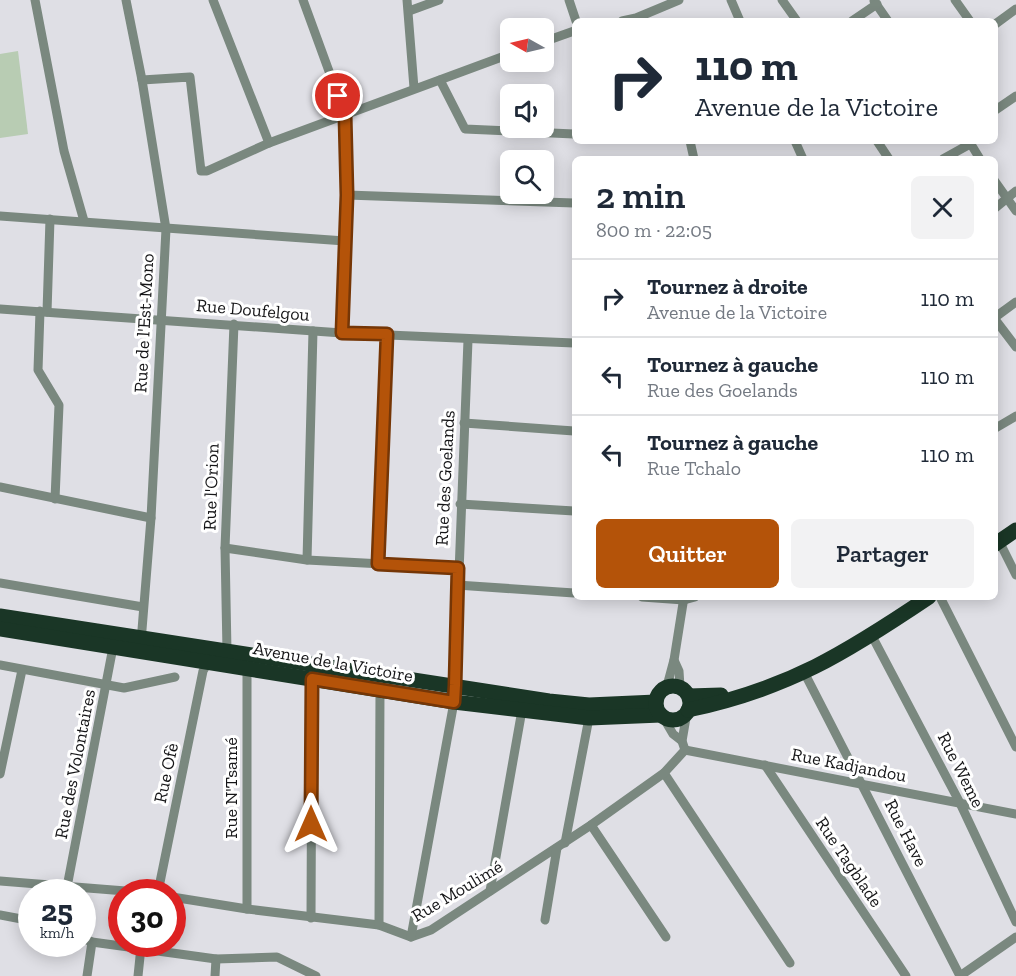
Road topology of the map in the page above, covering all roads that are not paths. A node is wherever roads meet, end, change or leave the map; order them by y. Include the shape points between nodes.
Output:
1 (35, 0) edge
2 (126, 0) edge
3 (213, 0) edge
4 (303, 0) edge
5 (407, 0) edge
6 (439, 0) edge
7 (569, 0) edge
8 (679, 0) edge
9 (731, 0) edge
10 (782, 0) edge
11 (955, 0) edge
12 (875, 2) edge
13 (1016, 9) edge
14 (409, 11) junction
15 (575, 18) edge
16 (641, 18) edge
17 (739, 18) edge
18 (795, 18) edge
19 (856, 18) edge
20 (886, 18) edge
21 (968, 18) edge
22 (998, 22) edge
23 (572, 32) edge
24 (554, 38) edge
25 (500, 58) edge
26 (142, 80) junction
27 (440, 80) junction
28 (414, 88) junction
29 (1016, 96) edge
30 (998, 108) edge
31 (345, 115) junction
32 (572, 134) edge
33 (269, 143) junction
34 (966, 144) edge
35 (948, 156) edge
36 (998, 186) edge
37 (1016, 191) edge
38 (347, 195) junction
39 (1007, 200) junction
40 (572, 203) edge
41 (998, 206) edge
42 (1016, 212) edge
43 (0, 216) edge
44 (50, 219) junction
45 (84, 222) junction
46 (166, 229) junction
47 (345, 242) junction
48 (1016, 302) edge
49 (0, 309) edge
50 (44, 312) junction
51 (998, 315) edge
52 (161, 319) junction
53 (998, 323) edge
54 (234, 324) junction
55 (313, 331) junction
56 (342, 333) junction
57 (387, 334) junction
58 (468, 340) junction
59 (572, 343) edge
60 (1016, 347) edge
61 (1016, 416) edge
62 (464, 423) junction
63 (998, 427) edge
64 (572, 431) edge
65 (0, 487) edge
66 (55, 499) junction
67 (460, 504) junction
68 (572, 511) edge
69 (151, 518) junction
70 (1016, 530) edge
71 (1001, 546) edge
72 (225, 548) junction
73 (307, 560) junction
74 (378, 564) junction
75 (458, 568) junction
76 (1016, 575) edge
77 (0, 583) edge
78 (457, 585) junction
79 (572, 593) edge
80 (684, 600) edge
81 (909, 600) edge
82 (925, 600) edge
83 (942, 600) edge
84 (143, 607) junction
85 (0, 616) edge
86 (0, 629) edge
87 (872, 636) junction
88 (114, 641) junction
89 (141, 645) junction
90 (227, 651) junction
91 (209, 661) junction
92 (0, 664) edge
93 (247, 667) junction
94 (22, 669) junction
95 (805, 674) junction
96 (175, 677) dead end
97 (312, 679) junction
98 (455, 685) junction
99 (106, 687) junction
100 (380, 690) junction
101 (682, 698) junction
102 (454, 702) junction
103 (522, 710) junction
104 (660, 711) junction
105 (589, 718) junction
106 (684, 746) junction
107 (1016, 747) edge
108 (765, 765) junction
109 (664, 773) junction
110 (0, 774) edge
111 (862, 784) junction
112 (960, 803) junction
113 (1016, 814) edge
114 (591, 825) junction
115 (561, 845) junction
116 (69, 879) edge
117 (161, 879) edge
118 (0, 881) edge
119 (18, 883) edge
120 (490, 891) junction
121 (186, 899) edge
122 (247, 909) junction
123 (0, 915) edge
124 (18, 918) edge
125 (311, 918) junction
126 (545, 920) dead end
127 (1016, 922) edge
128 (379, 925) junction
129 (411, 937) junction
130 (666, 937) dead end
131 (1016, 937) edge
132 (186, 954) edge
133 (90, 957) edge
134 (140, 957) edge
135 (216, 959) junction
136 (790, 963) dead end
137 (87, 976) edge
138 (138, 976) edge
139 (215, 976) edge
140 (316, 976) edge
141 (906, 976) edge
142 (960, 976) edge

1 - 45 street via 64,151
2 - 26 street, Rue de l'Est-Mono
3 - 33 street
4 - 31 street
5 - 14 street
6 - 14 street
7 - 15 street
8 - 16 street
9 - 17 street
10 - 18 street
11 - 21 street
12 - 19 street
12 - 20 street
13 - 22 street
14 - 28 street
23 - 24 street
25 - 27 street
26 - 33 street via 190,77 201,171
26 - 46 street, Rue de l'Est-Mono
27 - 28 street
27 - 32 street via 465,129
28 - 31 street
29 - 30 street
31 - 33 street
31 - 38 street
34 - 35 street
36 - 39 street
37 - 39 street
38 - 40 street
38 - 47 street
39 - 41 street
39 - 42 street
43 - 44 street
44 - 45 street
44 - 50 street
45 - 46 street
46 - 47 street
46 - 52 street, Rue de l'Est-Mono
47 - 56 street
48 - 51 street
49 - 50 street, Rue Doufelgou
50 - 52 street, Rue Doufelgou
50 - 66 street via 38,370 59,405
52 - 54 street, Rue Doufelgou
52 - 69 street, Rue de l'Est-Mono
53 - 60 street
54 - 55 street, Rue Doufelgou
54 - 72 street, Rue l'Orion
55 - 56 street, Rue Doufelgou
55 - 73 street
56 - 57 street, Rue Doufelgou
57 - 58 street, Rue Doufelgou
57 - 74 street
58 - 59 street, Rue Doufelgou
58 - 62 street, Rue des Goelands
61 - 63 street
62 - 64 street
62 - 67 street, Rue des Goelands
65 - 66 street
66 - 69 street
67 - 68 street
67 - 75 street, Rue des Goelands
69 - 84 street, Rue de l'Est-Mono
70 - 71 highway
71 - 76 street
72 - 73 street
72 - 90 street, Rue l'Orion
73 - 74 street
74 - 75 street
75 - 78 street, Rue des Goelands
77 - 84 street
78 - 79 street
78 - 98 street, Rue des Goelands
80 - 101 street via 674,660
81 - 101 highway via 801,666 720,695
82 - 87 highway
83 - 107 street
84 - 89 street, Rue de l'Est-Mono
85 - 88 highway, Avenue de la Victoire
86 - 88 highway, Avenue de la Victoire
87 - 95 highway
87 - 112 street, Rue Weme
88 - 89 highway, Avenue de la Victoire
88 - 99 street, Rue des Volontaires
89 - 90 highway, Avenue de la Victoire
89 - 91 highway, Avenue de la Victoire
90 - 98 highway, Avenue de la Victoire
91 - 93 highway, Avenue de la Victoire
91 - 117 street, Rue Ofè via 203,671
92 - 94 street
93 - 97 highway, Avenue de la Victoire
93 - 122 street, Rue N'Tsamé
94 - 99 street
94 - 110 street
95 - 101 highway via 735,700
95 - 111 street, Rue Have
96 - 99 street via 124,688
97 - 100 highway, Avenue de la Victoire
97 - 125 street
98 - 102 street, Rue des Goelands
98 - 104 highway, Avenue de la Victoire via 570,704
99 - 116 street, Rue des Volontaires
100 - 102 highway, Avenue de la Victoire
100 - 128 street
101 - 104 highway via 676,719
101 - 104 highway via 657,696
101 - 106 street
102 - 103 highway, Avenue de la Victoire
102 - 129 street, Rue des Goelands
103 - 105 highway, Avenue de la Victoire
103 - 120 street
104 - 105 highway, Avenue de la Victoire
104 - 106 street
105 - 115 street
106 - 108 street, Rue Kadjandou
106 - 109 street, Rue Moulimé
108 - 111 street, Rue Kadjandou
108 - 141 street, Rue Tagblade
109 - 114 street, Rue Moulimé
109 - 136 street
111 - 112 street, Rue Kadjandou
111 - 142 street, Rue Have
112 - 113 street, Rue Kadjandou
112 - 127 street, Rue Weme
114 - 115 street, Rue Moulimé
114 - 130 street
115 - 120 street, Rue Moulimé
115 - 126 street
118 - 119 street
120 - 129 street, Rue Moulimé via 431,930
121 - 122 street, Rue Moulimé
122 - 125 street, Rue Moulimé
123 - 124 street
125 - 128 street, Rue Moulimé
128 - 129 street, Rue Moulimé
131 - 142 street
132 - 135 street
133 - 137 street
134 - 138 street
135 - 139 street
135 - 140 street via 277,957

